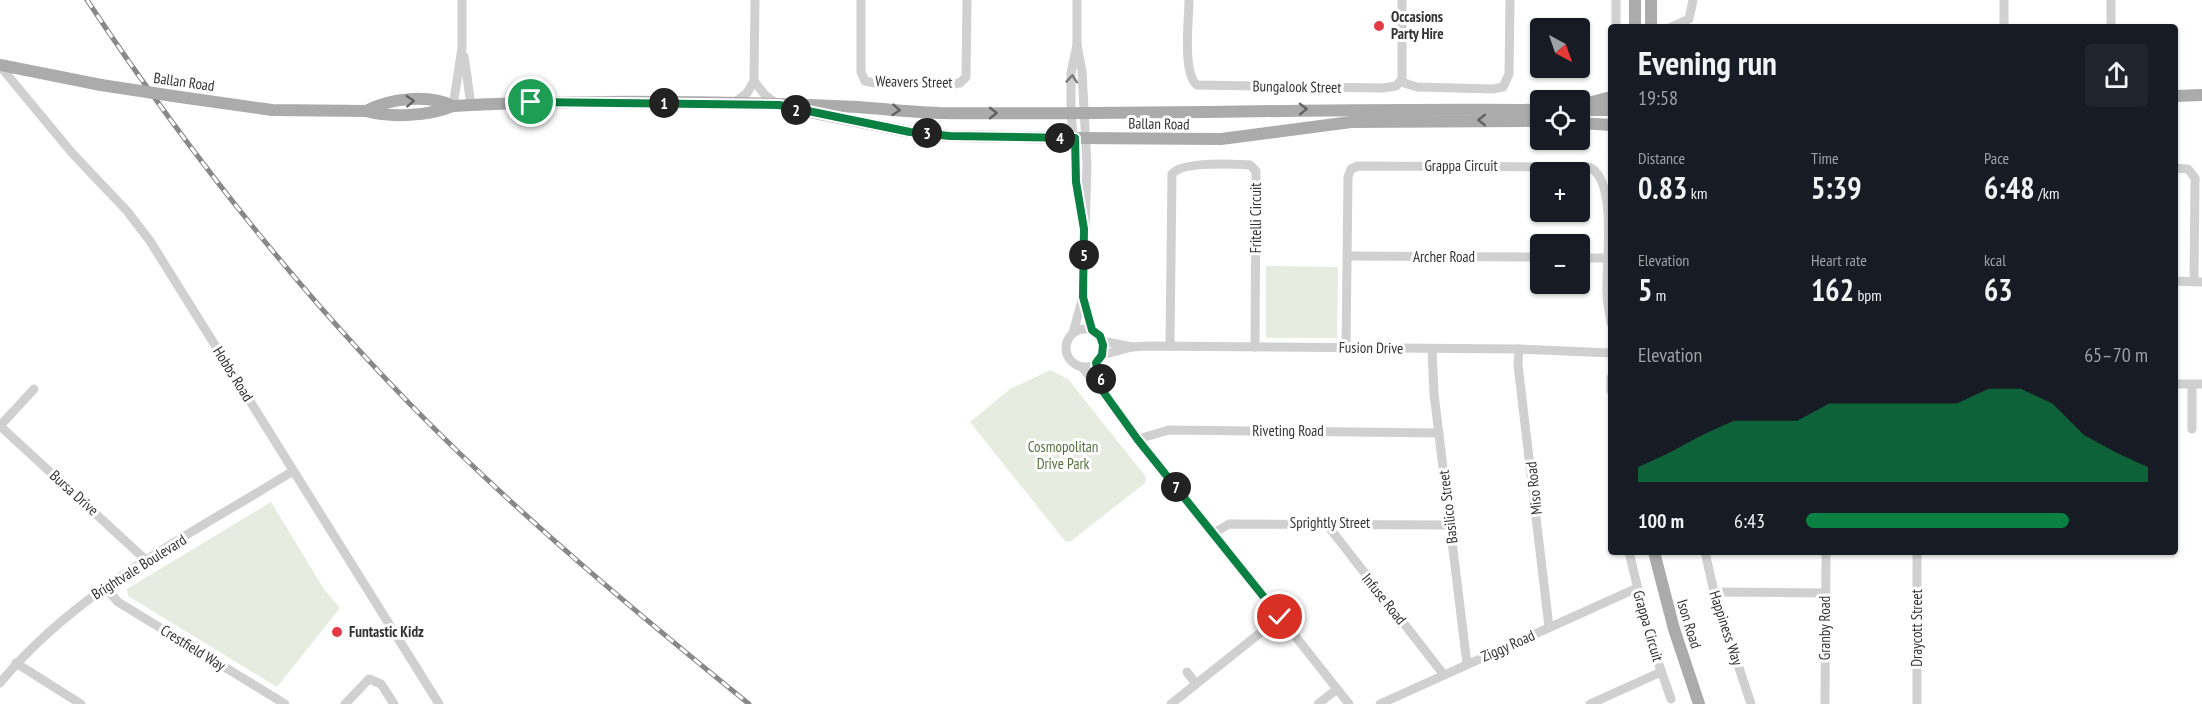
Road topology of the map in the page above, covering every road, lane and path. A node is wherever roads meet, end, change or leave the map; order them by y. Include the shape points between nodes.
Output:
1 (462, 0) edge
2 (755, 0) edge
3 (861, 0) edge
4 (967, 0) edge
5 (1077, 0) edge
6 (1189, 0) edge
7 (1402, 0) edge
8 (1510, 0) edge
9 (1616, 0) edge
10 (1635, 0) edge
11 (1651, 0) edge
12 (1693, 0) edge
13 (2004, 0) edge
14 (2111, 0) edge
15 (1616, 24) edge
16 (1635, 24) edge
17 (1651, 24) edge
18 (1678, 24) edge
19 (2004, 24) edge
20 (2111, 24) edge
21 (1077, 45) junction
22 (462, 48) junction
23 (0, 65) edge
24 (754, 81) junction
25 (1401, 82) junction
26 (2202, 95) edge
27 (2178, 96) edge
28 (1608, 98) edge
29 (1590, 104) edge
30 (471, 105) junction
31 (730, 105) junction
32 (779, 105) junction
33 (453, 106) junction
34 (1590, 109) edge
35 (1530, 110) edge
36 (1608, 110) edge
37 (1071, 114) junction
38 (1084, 114) junction
39 (1530, 121) edge
40 (1590, 124) edge
41 (1608, 126) edge
42 (1081, 138) junction
43 (2178, 168) edge
44 (1084, 229) junction
45 (1347, 256) junction
46 (1530, 257) edge
47 (1590, 258) edge
48 (1607, 258) junction
49 (2178, 281) edge
50 (2198, 282) edge
51 (1083, 297) junction
52 (1608, 304) edge
53 (1092, 330) junction
54 (1073, 333) junction
55 (1102, 341) junction
56 (1170, 346) junction
57 (1132, 347) junction
58 (1255, 347) junction
59 (1346, 348) junction
60 (1432, 349) junction
61 (1519, 349) junction
62 (1608, 353) edge
63 (1099, 359) junction
64 (1082, 366) junction
65 (2178, 384) edge
66 (2197, 384) edge
67 (34, 389) dead end
68 (1102, 390) junction
69 (0, 426) edge
70 (2192, 429) dead end
71 (1439, 433) junction
72 (1138, 440) junction
73 (293, 471) junction
74 (1325, 522) junction
75 (1449, 525) junction
76 (1214, 533) junction
77 (1630, 555) edge
78 (1655, 555) edge
79 (1706, 555) edge
80 (1826, 555) edge
81 (1917, 555) edge
82 (147, 561) junction
83 (105, 587) junction
84 (1636, 588) junction
85 (1714, 592) junction
86 (1825, 593) junction
87 (1280, 617) junction
88 (1549, 627) junction
89 (16, 663) junction
90 (1467, 664) junction
91 (1187, 672) dead end
92 (1661, 672) junction
93 (1444, 675) junction
94 (0, 683) edge
95 (1196, 684) junction
96 (1337, 689) junction
97 (1671, 699) dead end
98 (81, 704) edge
99 (285, 704) edge
100 (345, 704) edge
101 (394, 704) edge
102 (439, 704) edge
103 (1171, 704) edge
104 (1318, 704) edge
105 (1349, 704) edge
106 (1380, 704) edge
107 (1590, 704) edge
108 (1699, 704) edge
109 (1751, 704) edge
110 (1825, 704) edge
111 (1917, 704) edge

1 - 22 street
2 - 24 street
3 - 4 street, Weavers Street via 861,72 866,81 879,84 960,83 966,75
5 - 21 street
6 - 25 street, Bungalook Street via 1189,67 1197,85 1383,88
7 - 25 street
8 - 25 street via 1509,74 1503,87 1417,87
9 - 15 street
10 - 16 main road
11 - 17 main road
12 - 18 street via 1689,19
13 - 19 street
14 - 20 street
37 -> 21 street via 1071,73
21 - 38 street
22 - 30 street
22 - 33 street
23 - 33 main road, Ballan Road, bridge via 100,85 272,110 366,111 382,102 440,99
23 - 73 street, Hobbs Road via 150,241
24 - 31 street via 747,93
24 - 32 street
26 - 27 main road
28 - 29 main road
30 - 31 main road, Ballan Road via 583,101
30 - 33 main road, Ballan Road
31 - 32 main road, Ballan Road
32 -> 37 main road, Ballan Road via 935,113
32 - 42 main road, Ballan Road via 910,132
34 - 36 main road
38 -> 35 main road, Ballan Road via 1384,108
37 - 38 main road, Ballan Road
37 - 42 street
38 - 42 street
39 -> 42 main road, Ballan Road via 1351,122 1221,139
40 - 41 main road
42 - 44 street via 1087,165
42 - 44 street via 1076,182
43 - 50 street via 2188,169 2195,178
44 - 51 street
45 - 46 street, Archer Road
45 - 48 street, Grappa Circuit via 1351,169 1475,166 1596,170 1607,205
45 - 59 street, Grappa Circuit
47 - 48 street
48 - 52 street, Grappa Circuit
49 - 50 street
51 - 53 street
51 - 54 street
53 - 54 street
53 - 55 street
54 - 64 street via 1067,340 1067,355
55 - 57 street, Fusion Drive
55 - 63 street
56 - 57 street, Fusion Drive
56 - 58 street, Fusion Drive
56 - 58 street, Fritelli Circuit via 1172,174 1180,168 1246,165 1253,167 1256,175
57 - 63 street, Fusion Drive
58 - 59 street, Fusion Drive
59 - 60 street, Fusion Drive
60 - 61 street, Fusion Drive
60 - 71 street, Basilico Street
61 - 62 street, Fusion Drive
61 - 88 street, Miso Road
63 - 64 street
63 - 68 street
64 - 68 street
65 - 66 street
66 - 70 street
67 - 69 street, Bursa Drive
68 - 72 street
69 - 82 street, Bursa Drive
71 - 72 street, Riveting Road via 1169,430
71 - 75 street, Basilico Street
72 - 76 street
73 - 82 street, Brightvale Boulevard
73 - 102 street, Hobbs Road
74 - 75 street, Sprightly Street
74 - 76 street, Sprightly Street via 1229,524
74 - 93 street, Infuse Road
75 - 90 street, Basilico Street
76 - 87 street
77 - 84 street, Grappa Circuit
78 - 108 main road, Ison Road
79 - 85 street, Happiness Way
80 - 86 street, Granby Road
81 - 111 street, Draycott Street
82 - 83 street, Brightvale Boulevard
83 - 89 street, Brightvale Boulevard via 47,632
83 - 99 street, Crestfield Way via 118,602
84 - 88 street, Ziggy Road
84 - 92 street, Grappa Circuit
85 - 86 street
85 - 109 street, Happiness Way
86 - 110 street, Granby Road
87 - 95 street
87 - 96 street
88 - 90 street, Ziggy Road
89 - 94 street, Brightvale Boulevard
89 - 98 street
90 - 93 street, Ziggy Road
91 - 95 street
92 - 97 street, Grappa Circuit
92 - 107 street
93 - 106 street, Ziggy Road
95 - 103 street
96 - 104 street
96 - 105 street
100 - 101 street via 364,681 373,679

